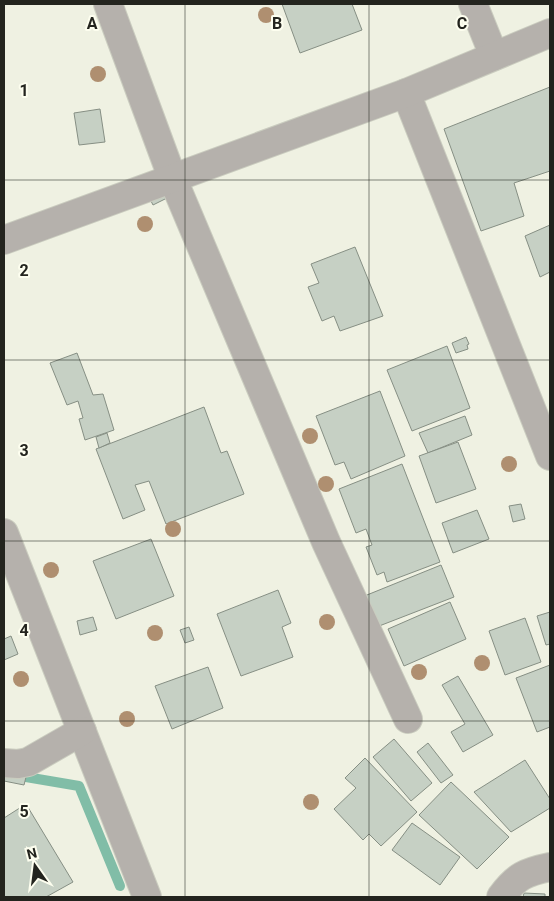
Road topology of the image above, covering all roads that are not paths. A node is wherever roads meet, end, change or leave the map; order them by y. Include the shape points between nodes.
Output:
1 (108, 4) edge
2 (473, 4) edge
3 (550, 33) edge
4 (494, 56) junction
5 (406, 93) junction
6 (172, 177) junction
7 (4, 240) edge
8 (550, 456) edge
9 (4, 534) edge
10 (408, 719) dead end
11 (82, 731) junction
12 (4, 763) edge
13 (550, 867) edge
14 (147, 897) edge
15 (501, 897) edge

1 - 6 street
2 - 4 street
3 - 4 street
4 - 5 street
5 - 6 street
5 - 8 street
6 - 7 street
6 - 10 street via 326,542
9 - 11 street
11 - 12 street via 28,762
11 - 14 street
13 - 15 street via 528,872 511,883

